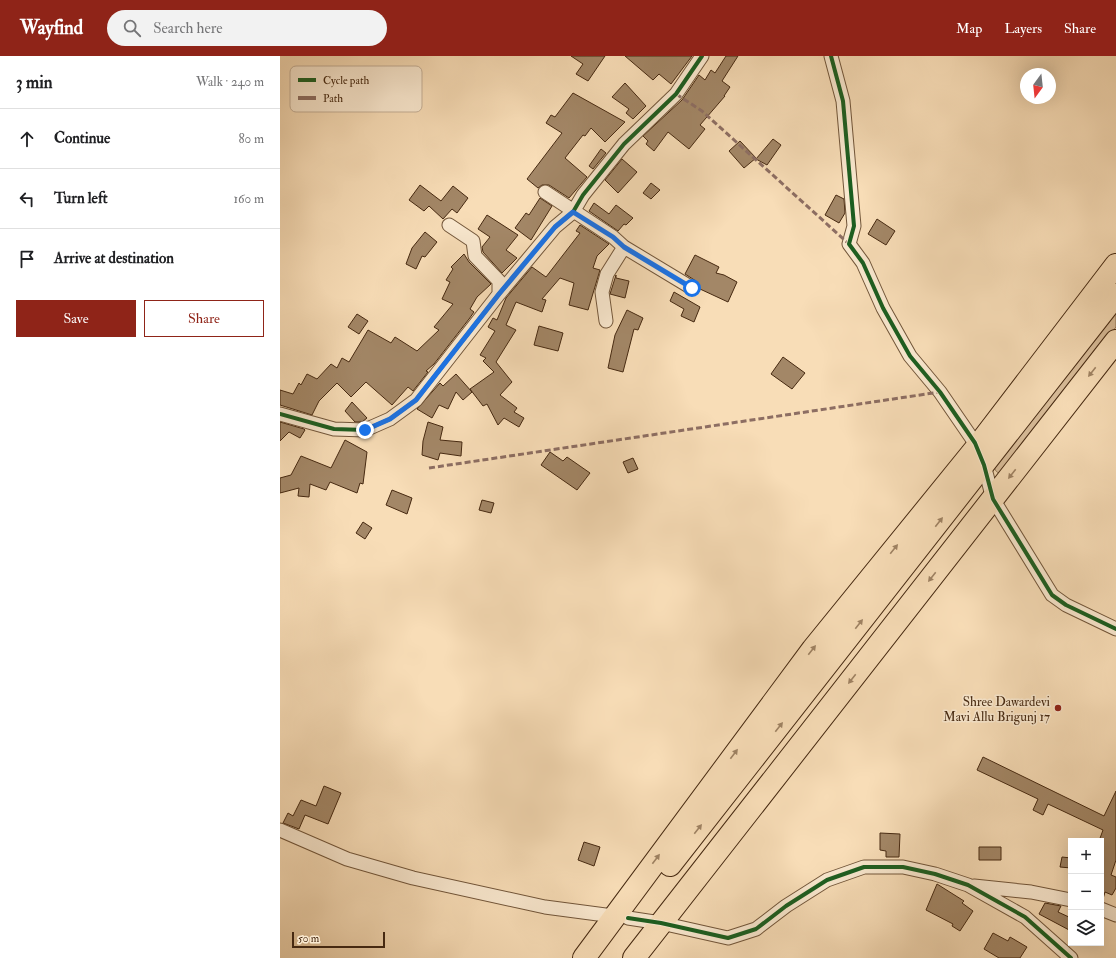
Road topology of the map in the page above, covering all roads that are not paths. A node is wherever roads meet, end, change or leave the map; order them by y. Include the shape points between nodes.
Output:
1 (702, 56) edge
2 (830, 56) edge
3 (545, 192) dead end
4 (573, 212) junction
5 (449, 225) dead end
6 (624, 247) junction
7 (1116, 265) edge
8 (692, 288) dead end
9 (499, 294) junction
10 (1116, 295) edge
11 (606, 321) dead end
12 (1116, 341) edge
13 (280, 414) edge
14 (980, 456) junction
15 (993, 499) junction
16 (1116, 630) edge
17 (280, 830) edge
18 (968, 885) junction
19 (1068, 899) edge
20 (1104, 910) edge
21 (1116, 915) edge
22 (621, 917) junction
23 (661, 922) junction
24 (584, 958) edge
25 (596, 958) edge
26 (634, 958) edge
27 (1071, 958) edge

1 - 4 street via 674,96 624,144 583,195
2 - 14 street via 843,101 854,226 849,244 863,263 883,308 910,356 940,392
3 - 4 street
4 - 6 street via 613,237
4 - 9 street via 555,227
5 - 9 street via 473,241 475,256 499,281
6 - 8 street
6 - 11 street via 607,274 602,292
7 - 14 highway
9 - 13 street via 416,400 390,419 365,430 334,429
10 - 14 highway
12 -> 15 highway
14 - 15 street
22 -> 14 highway
15 - 16 street via 1052,596
15 -> 23 highway
17 - 22 street via 347,859 413,878 545,908
18 - 19 street via 1031,892
18 - 23 street via 903,867 864,868 827,880 756,929 728,938
18 - 27 street via 1025,917
20 - 21 street
22 - 23 street
22 - 24 highway
22 - 25 highway
23 - 26 highway

